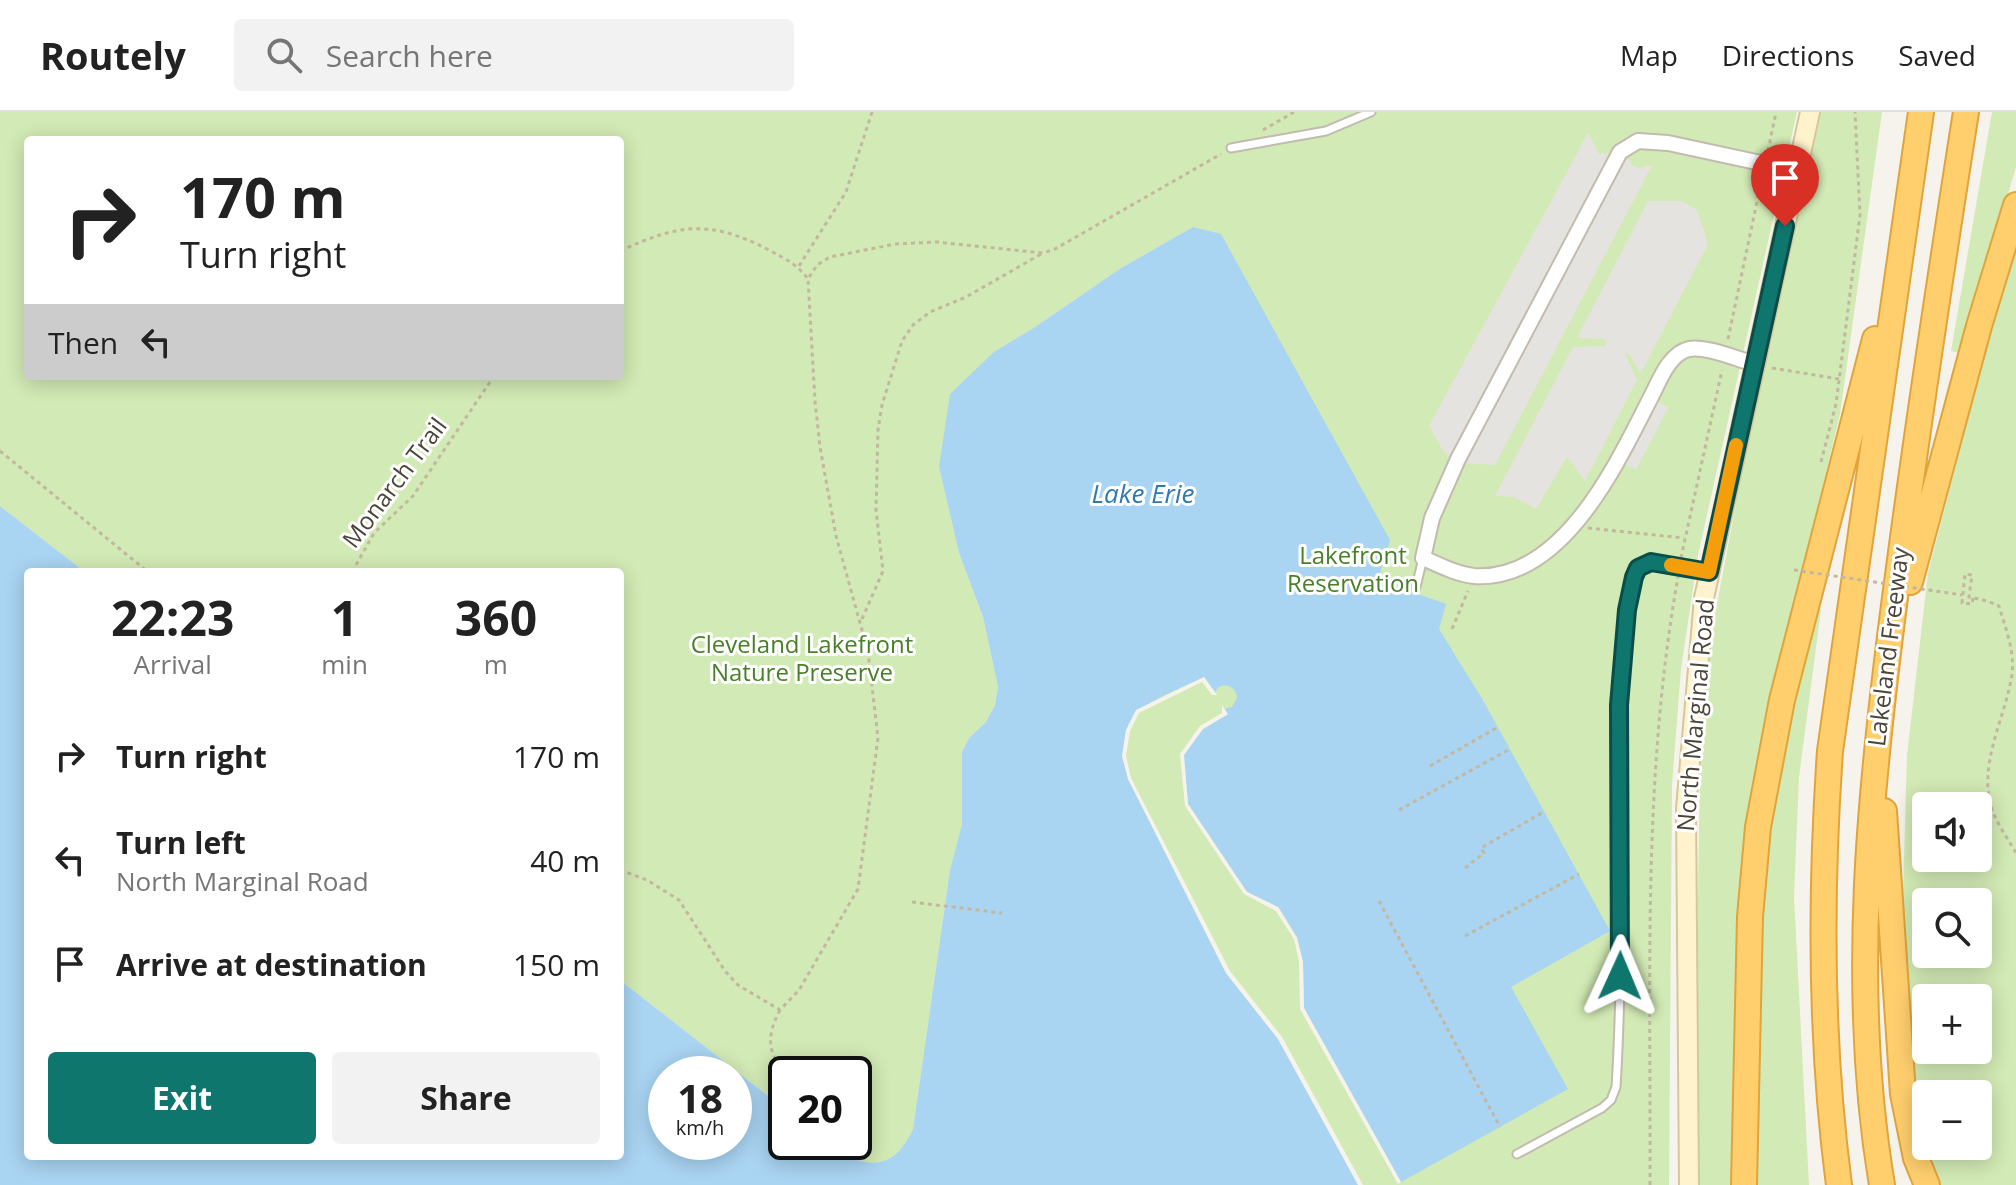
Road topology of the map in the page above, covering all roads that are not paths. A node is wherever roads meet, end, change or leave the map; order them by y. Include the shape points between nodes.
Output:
1 (1371, 112) edge
2 (1810, 112) edge
3 (1909, 112) edge
4 (1921, 112) edge
5 (1966, 112) edge
6 (1231, 148) road end
7 (1798, 171) junction
8 (1907, 201) junction
9 (2016, 205) edge
10 (1902, 232) junction
11 (1755, 364) junction
12 (1423, 558) junction
13 (1709, 572) junction
14 (1416, 587) dead end
15 (1884, 681) junction
16 (1878, 725) junction
17 (1517, 1154) dead end
18 (1689, 1185) edge
19 (1744, 1185) edge
20 (1839, 1185) edge
21 (1882, 1185) edge
22 (1927, 1185) edge

1 - 6 lane via 1326,131
2 - 7 main road, North Marginal Road
3 - 8 highway
4 - 8 highway, Lakeland Freeway
5 - 15 highway, Lakeland Freeway
7 - 11 main road, North Marginal Road
7 - 12 street via 1668,143 1638,141 1620,152 1458,459 1432,518
8 - 10 highway, Lakeland Freeway
9 - 15 highway
10 - 19 highway via 1767,769 1750,917
10 - 20 highway, Lakeland Freeway via 1830,751 1824,839 1824,1022
11 - 12 street via 1695,349 1677,355 1617,462 1573,526 1532,562 1471,575
11 - 13 main road, North Marginal Road
12 - 14 lane
13 - 17 lane via 1646,563 1634,577 1627,610 1619,705 1616,1087 1602,1108
13 - 18 main road, North Marginal Road via 1686,809
15 - 16 highway, Lakeland Freeway
16 - 21 highway, Lakeland Freeway via 1865,984
16 - 22 highway via 1903,1094

